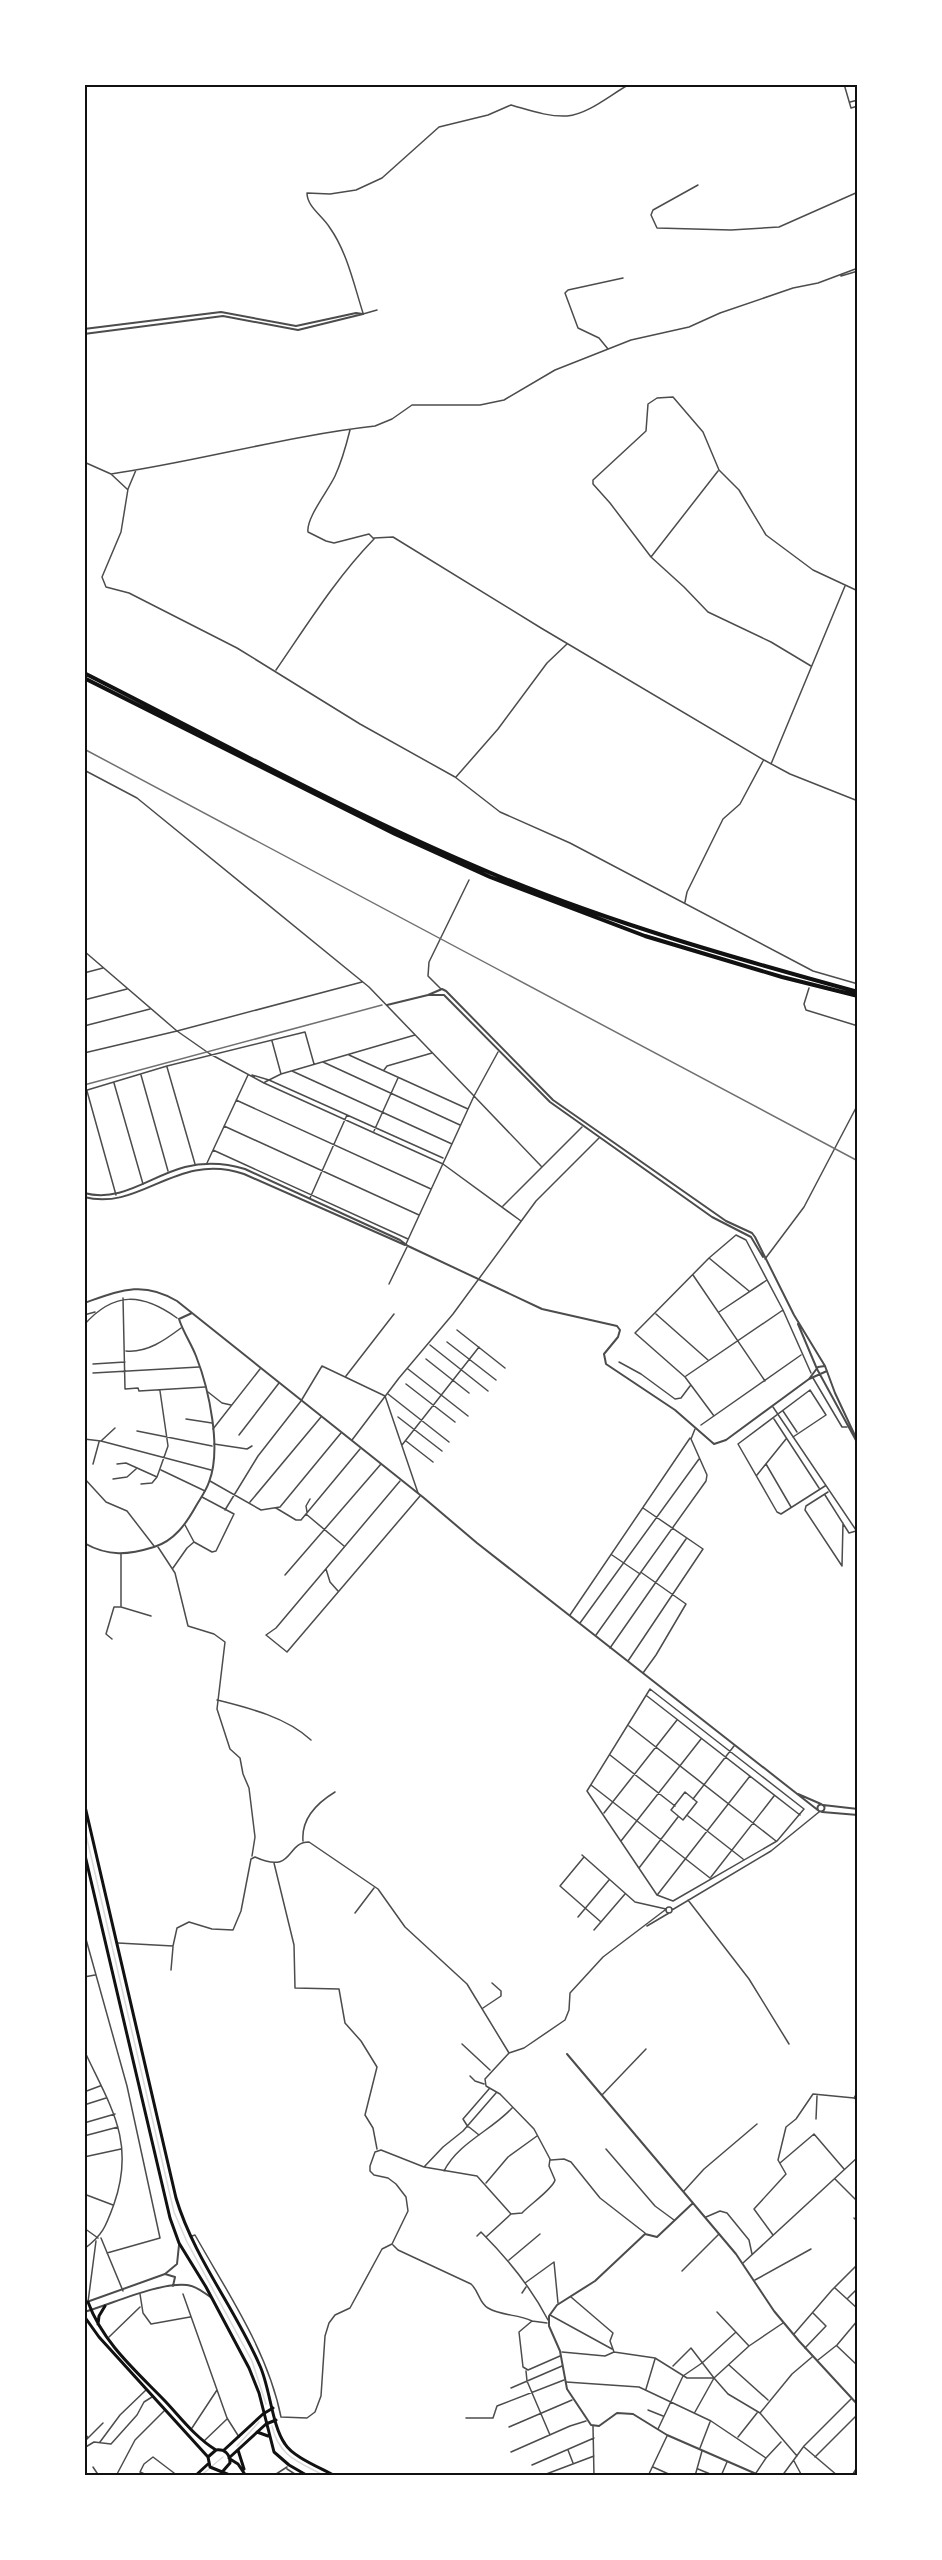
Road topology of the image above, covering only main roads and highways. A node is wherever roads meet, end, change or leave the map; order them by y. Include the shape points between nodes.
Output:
1 (84, 673) edge
2 (84, 678) edge
3 (858, 994) edge
4 (84, 1802) edge
5 (84, 1851) edge
6 (86, 2303) edge
7 (105, 2306) road end
8 (84, 2314) edge
9 (84, 2321) edge
10 (90, 2325) junction
11 (98, 2325) junction
12 (273, 2408) junction
13 (263, 2414) junction
14 (276, 2420) junction
15 (266, 2424) junction
16 (257, 2432) junction
17 (268, 2436) junction
18 (216, 2450) junction
19 (224, 2450) junction
20 (238, 2450) junction
21 (208, 2457) junction
22 (230, 2459) junction
23 (208, 2464) junction
24 (216, 2471) junction
25 (222, 2471) junction
26 (245, 2471) junction
27 (195, 2476) edge
28 (211, 2476) edge
29 (232, 2476) edge
30 (246, 2476) edge
31 (308, 2476) edge
32 (335, 2476) edge

1 - 3 highway via 397,830 492,873 647,932
2 - 3 highway via 395,834 490,877 645,936 782,977
4 - 12 main road via 176,2198 190,2237 257,2359
5 - 13 main road via 165,2202 179,2242 249,2368
6 - 11 main road
7 - 11 main road
8 - 10 main road
9 - 10 main road
10 - 21 main road
11 - 18 main road via 191,2429
12 - 13 main road
12 - 14 main road
13 - 15 main road
13 - 19 main road
14 - 15 main road
14 - 32 main road via 287,2448
15 - 16 main road
15 - 17 main road
16 - 17 main road
16 - 20 main road
17 - 31 main road via 274,2452 287,2467
18 - 19 main road
18 - 21 main road
19 - 22 main road
20 - 22 main road
20 - 26 main road
21 - 23 main road
22 - 25 main road
22 - 26 main road
23 - 24 main road
23 - 27 main road
24 - 25 main road
24 - 28 main road
25 - 29 main road
26 - 30 main road

